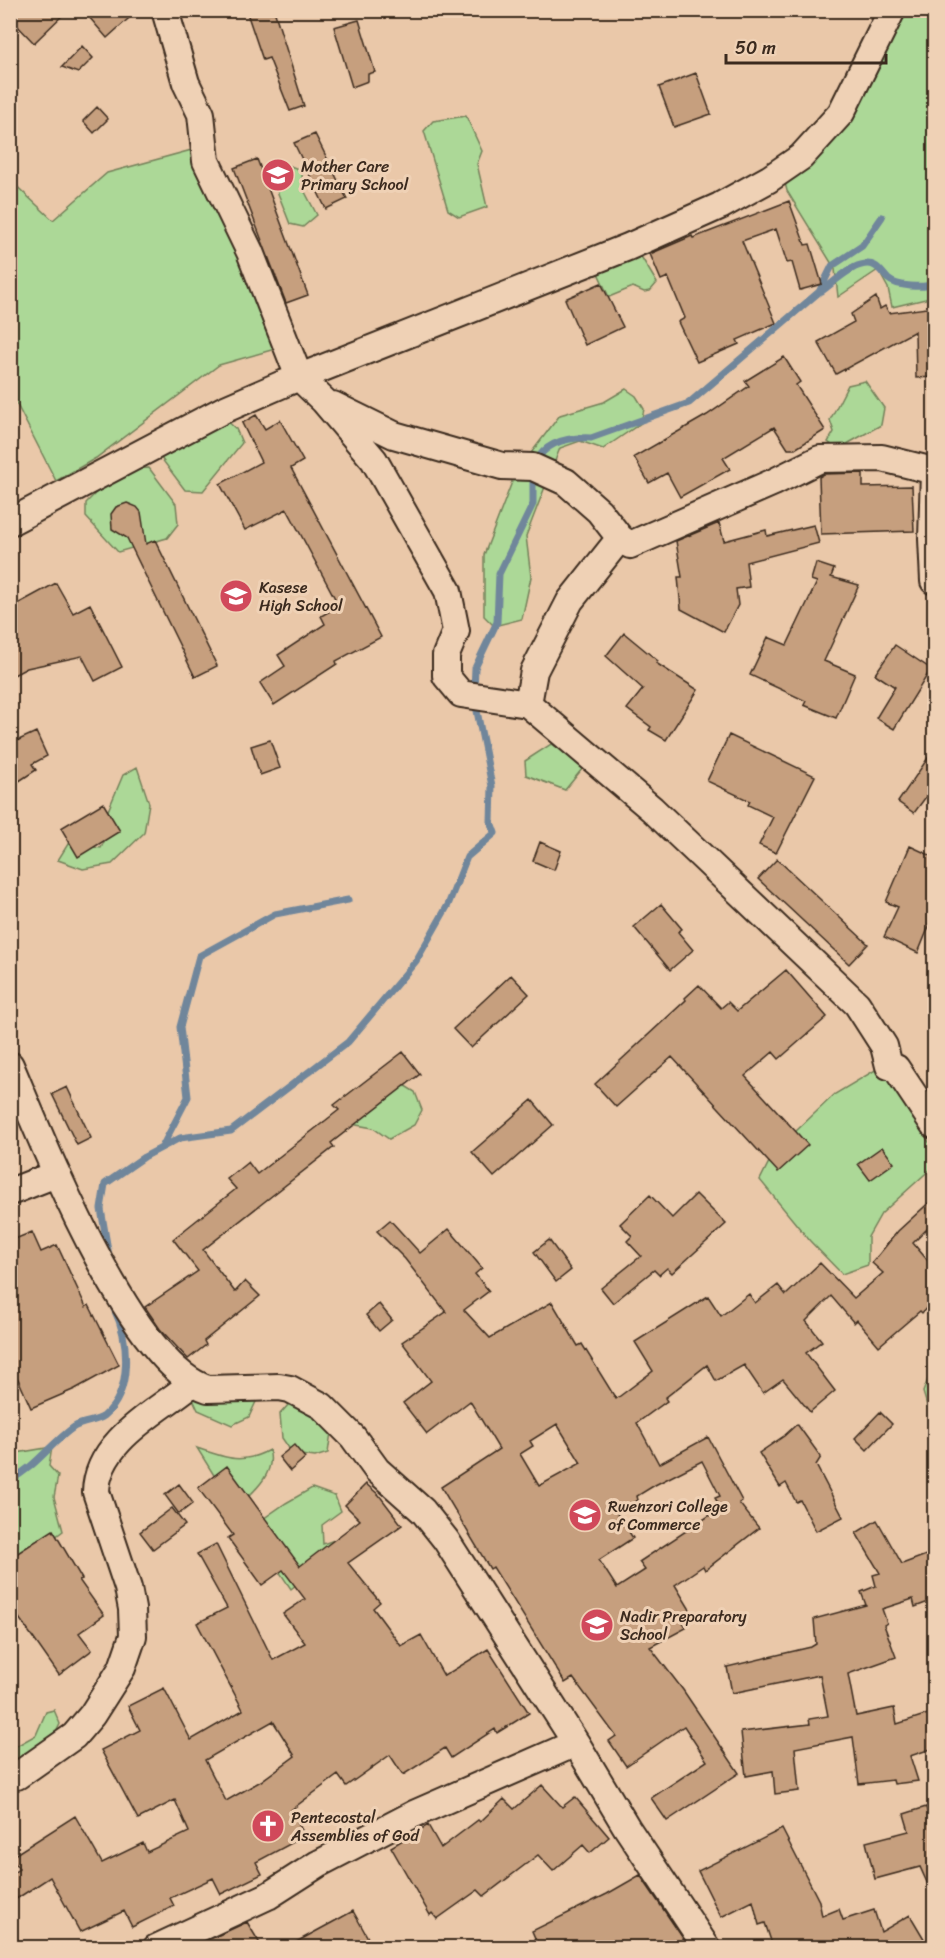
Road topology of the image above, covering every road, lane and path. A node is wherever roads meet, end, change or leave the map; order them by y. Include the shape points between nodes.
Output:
1 (165, 10) edge
2 (892, 10) edge
3 (299, 377) junction
4 (324, 400) junction
5 (934, 471) edge
6 (10, 522) edge
7 (620, 538) junction
8 (934, 581) edge
9 (528, 704) junction
10 (10, 1065) edge
11 (934, 1125) edge
12 (56, 1174) junction
13 (10, 1192) edge
14 (191, 1383) junction
15 (576, 1743) junction
16 (17, 1776) dead end
17 (156, 1947) edge
18 (707, 1947) edge

1 - 3 street via 186,83 201,114 206,161 250,252
2 - 3 street via 841,113 801,157 770,179 628,247
3 - 4 street
3 - 6 street via 223,410
4 - 7 street via 394,435 502,466 533,467 566,482 599,511
4 - 9 street via 374,460 448,591 456,632 447,655 446,676 461,694
5 - 7 street via 882,458 820,459 630,545
5 - 8 street
7 - 9 street via 570,601 534,671
9 - 11 street via 652,809 857,1004 884,1046 889,1066 896,1068
10 - 12 street
12 - 13 street
12 - 14 street via 106,1273 160,1353
14 - 15 street via 208,1389 290,1389 322,1406 353,1437 377,1470 423,1511 446,1539
14 - 16 street via 140,1422 108,1454 96,1476 96,1492 132,1609 133,1636 122,1668 74,1736
15 - 17 street via 414,1814 318,1864 267,1896
15 - 18 street via 627,1828

